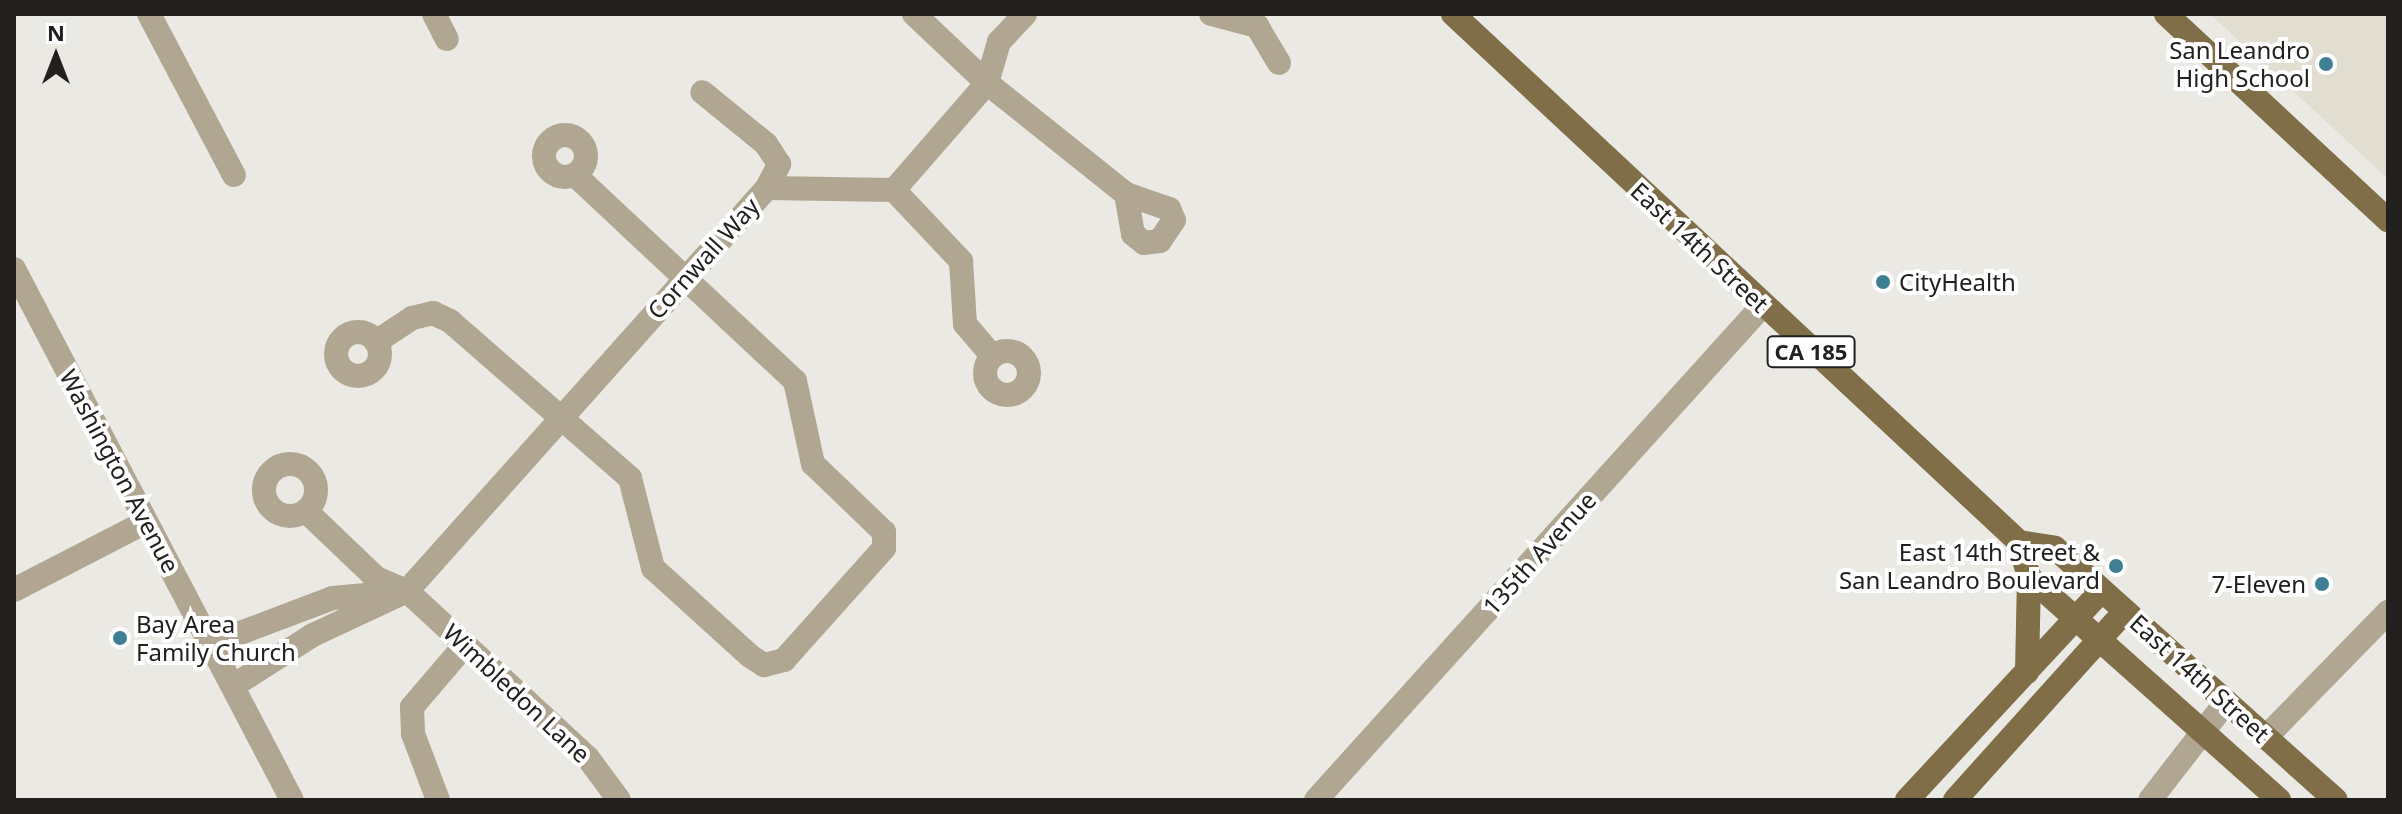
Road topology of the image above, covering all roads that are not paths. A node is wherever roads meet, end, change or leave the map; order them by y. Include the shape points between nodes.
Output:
1 (149, 14) edge
2 (434, 14) edge
3 (914, 14) edge
4 (1025, 14) edge
5 (1211, 14) edge
6 (1453, 14) edge
7 (2166, 14) edge
8 (447, 39) dead end
9 (1279, 63) dead end
10 (987, 83) junction
11 (702, 92) dead end
12 (234, 175) dead end
13 (575, 175) dead end
14 (767, 188) junction
15 (894, 190) junction
16 (1126, 194) dead end
17 (2388, 220) edge
18 (14, 269) edge
19 (684, 276) junction
20 (1762, 306) junction
21 (376, 342) dead end
22 (992, 356) dead end
23 (564, 418) junction
24 (306, 511) dead end
25 (146, 522) junction
26 (2019, 542) junction
27 (2029, 577) junction
28 (14, 590) edge
29 (407, 591) junction
30 (2101, 591) junction
31 (303, 609) junction
32 (2125, 611) junction
33 (2388, 612) edge
34 (2076, 619) junction
35 (313, 635) junction
36 (2101, 640) junction
37 (211, 644) junction
38 (465, 645) junction
39 (2027, 672) junction
40 (233, 686) junction
41 (2226, 702) junction
42 (2203, 733) junction
43 (2266, 737) junction
44 (292, 800) edge
45 (438, 800) edge
46 (619, 800) edge
47 (1316, 800) edge
48 (1907, 800) edge
49 (1955, 800) edge
50 (2150, 800) edge
51 (2279, 800) edge
52 (2336, 800) edge

1 - 12 street
2 - 8 street
3 - 10 street
4 - 10 street via 999,42
5 - 9 street via 1257,26
6 - 20 main road, East 14th Street / CA 185
7 - 17 main road
10 - 15 street
10 - 16 street
11 - 14 street via 766,144 779,164
13 - 19 street
14 - 15 street, Cornwall Way
14 - 19 street, Cornwall Way
15 - 22 street via 961,261 965,324
18 - 25 street, Washington Avenue
19 - 23 street, Cornwall Way
19 - 23 street via 795,381 813,464 884,532 884,548 784,660 764,665 653,568 630,478
20 - 26 main road, East 14th Street / CA 185
20 - 47 street, 135th Avenue
21 - 23 street via 433,313
23 - 29 street, Cornwall Way
24 - 29 street, Wimbledon Lane via 376,578
25 - 28 street
25 - 37 street, Washington Avenue
26 - 27 main road
26 - 30 main road, East 14th Street via 2055,548
27 - 34 main road, East 14th Street
27 - 39 main road
29 - 31 street via 333,598
29 - 35 street, Cornwall Way
29 - 38 street, Wimbledon Lane
30 - 32 main road, East 14th Street
30 - 34 main road
31 - 35 street
31 - 37 street
32 - 36 main road
32 - 41 main road, East 14th Street
33 - 43 street
34 - 36 main road, East 14th Street
34 - 39 main road
35 - 40 street, Cornwall Way
36 - 42 main road, East 14th Street
36 - 49 main road
37 - 40 street, Washington Avenue
38 - 45 street via 412,707 413,734
38 - 46 street, Wimbledon Lane via 588,758
39 - 48 main road
40 - 44 street, Washington Avenue
41 - 42 street
41 - 43 main road, East 14th Street
42 - 50 street
42 - 51 main road, East 14th Street
43 - 52 main road, East 14th Street

